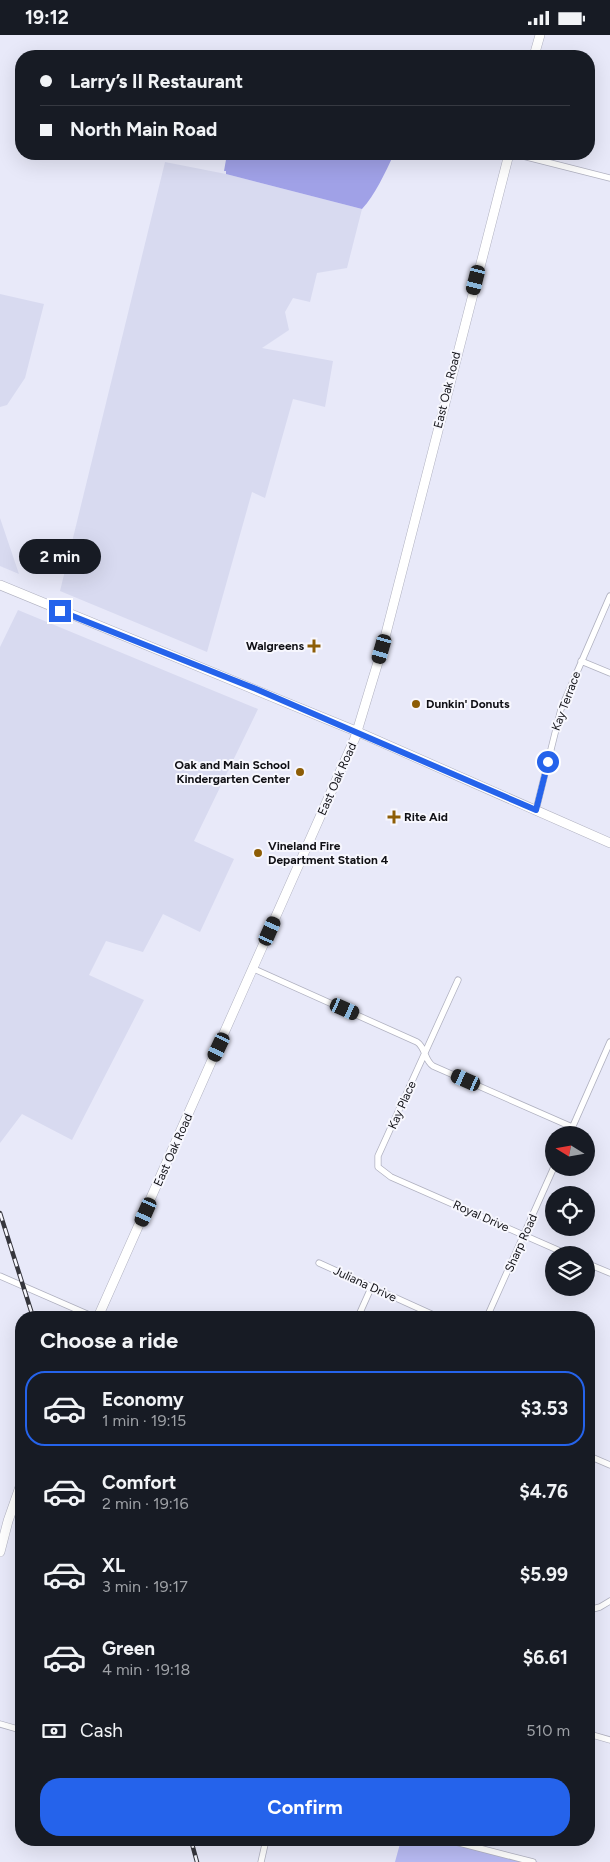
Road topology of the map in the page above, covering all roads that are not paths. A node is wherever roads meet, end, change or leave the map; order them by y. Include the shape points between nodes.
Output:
1 (540, 35) edge
2 (536, 50) edge
3 (507, 160) edge
4 (540, 160) edge
5 (610, 178) edge
6 (0, 585) edge
7 (610, 596) edge
8 (581, 661) junction
9 (610, 673) edge
10 (358, 732) junction
11 (536, 810) junction
12 (610, 843) edge
13 (254, 969) junction
14 (458, 980) dead end
15 (610, 1042) edge
16 (425, 1054) junction
17 (570, 1126) edge
18 (572, 1126) edge
19 (550, 1176) edge
20 (439, 1197) joint
21 (524, 1235) junction
22 (549, 1246) edge
23 (319, 1263) dead end
24 (595, 1267) edge
25 (610, 1273) edge
26 (0, 1276) edge
27 (372, 1288) junction
28 (80, 1311) edge
29 (101, 1311) edge
30 (361, 1311) edge
31 (424, 1311) edge
32 (491, 1311) edge
33 (595, 1459) edge
34 (610, 1465) edge
35 (15, 1501) edge
36 (0, 1552) edge
37 (610, 1601) edge
38 (595, 1608) edge
39 (0, 1724) edge
40 (15, 1728) edge
41 (595, 1736) edge
42 (610, 1740) edge
43 (265, 1846) edge
44 (471, 1846) edge
45 (261, 1862) edge
46 (533, 1862) edge

1 - 2 street
3 - 10 street, East Oak Road
4 - 5 street
6 - 10 street
7 - 8 street, Kay Terrace
8 - 9 street
8 - 11 street, Kay Terrace via 561,709
10 - 11 street
10 - 13 street, East Oak Road
11 - 12 street
13 - 16 street via 418,1042
13 - 29 street, East Oak Road
14 - 16 street, Kay Place
15 - 18 street
16 - 17 street via 433,1066
16 - 20 street, Kay Place via 377,1163 382,1171
19 - 21 street, Sharp Road
20 - 21 street, Royal Drive
21 - 22 street, Royal Drive
21 - 32 street, Sharp Road
23 - 27 street, Juliana Drive
24 - 25 street
26 - 28 street
27 - 30 street
27 - 31 street, Juliana Drive
33 - 34 street
35 - 36 street
37 - 38 street
39 - 40 street
41 - 42 street
43 - 45 street
44 - 46 street

